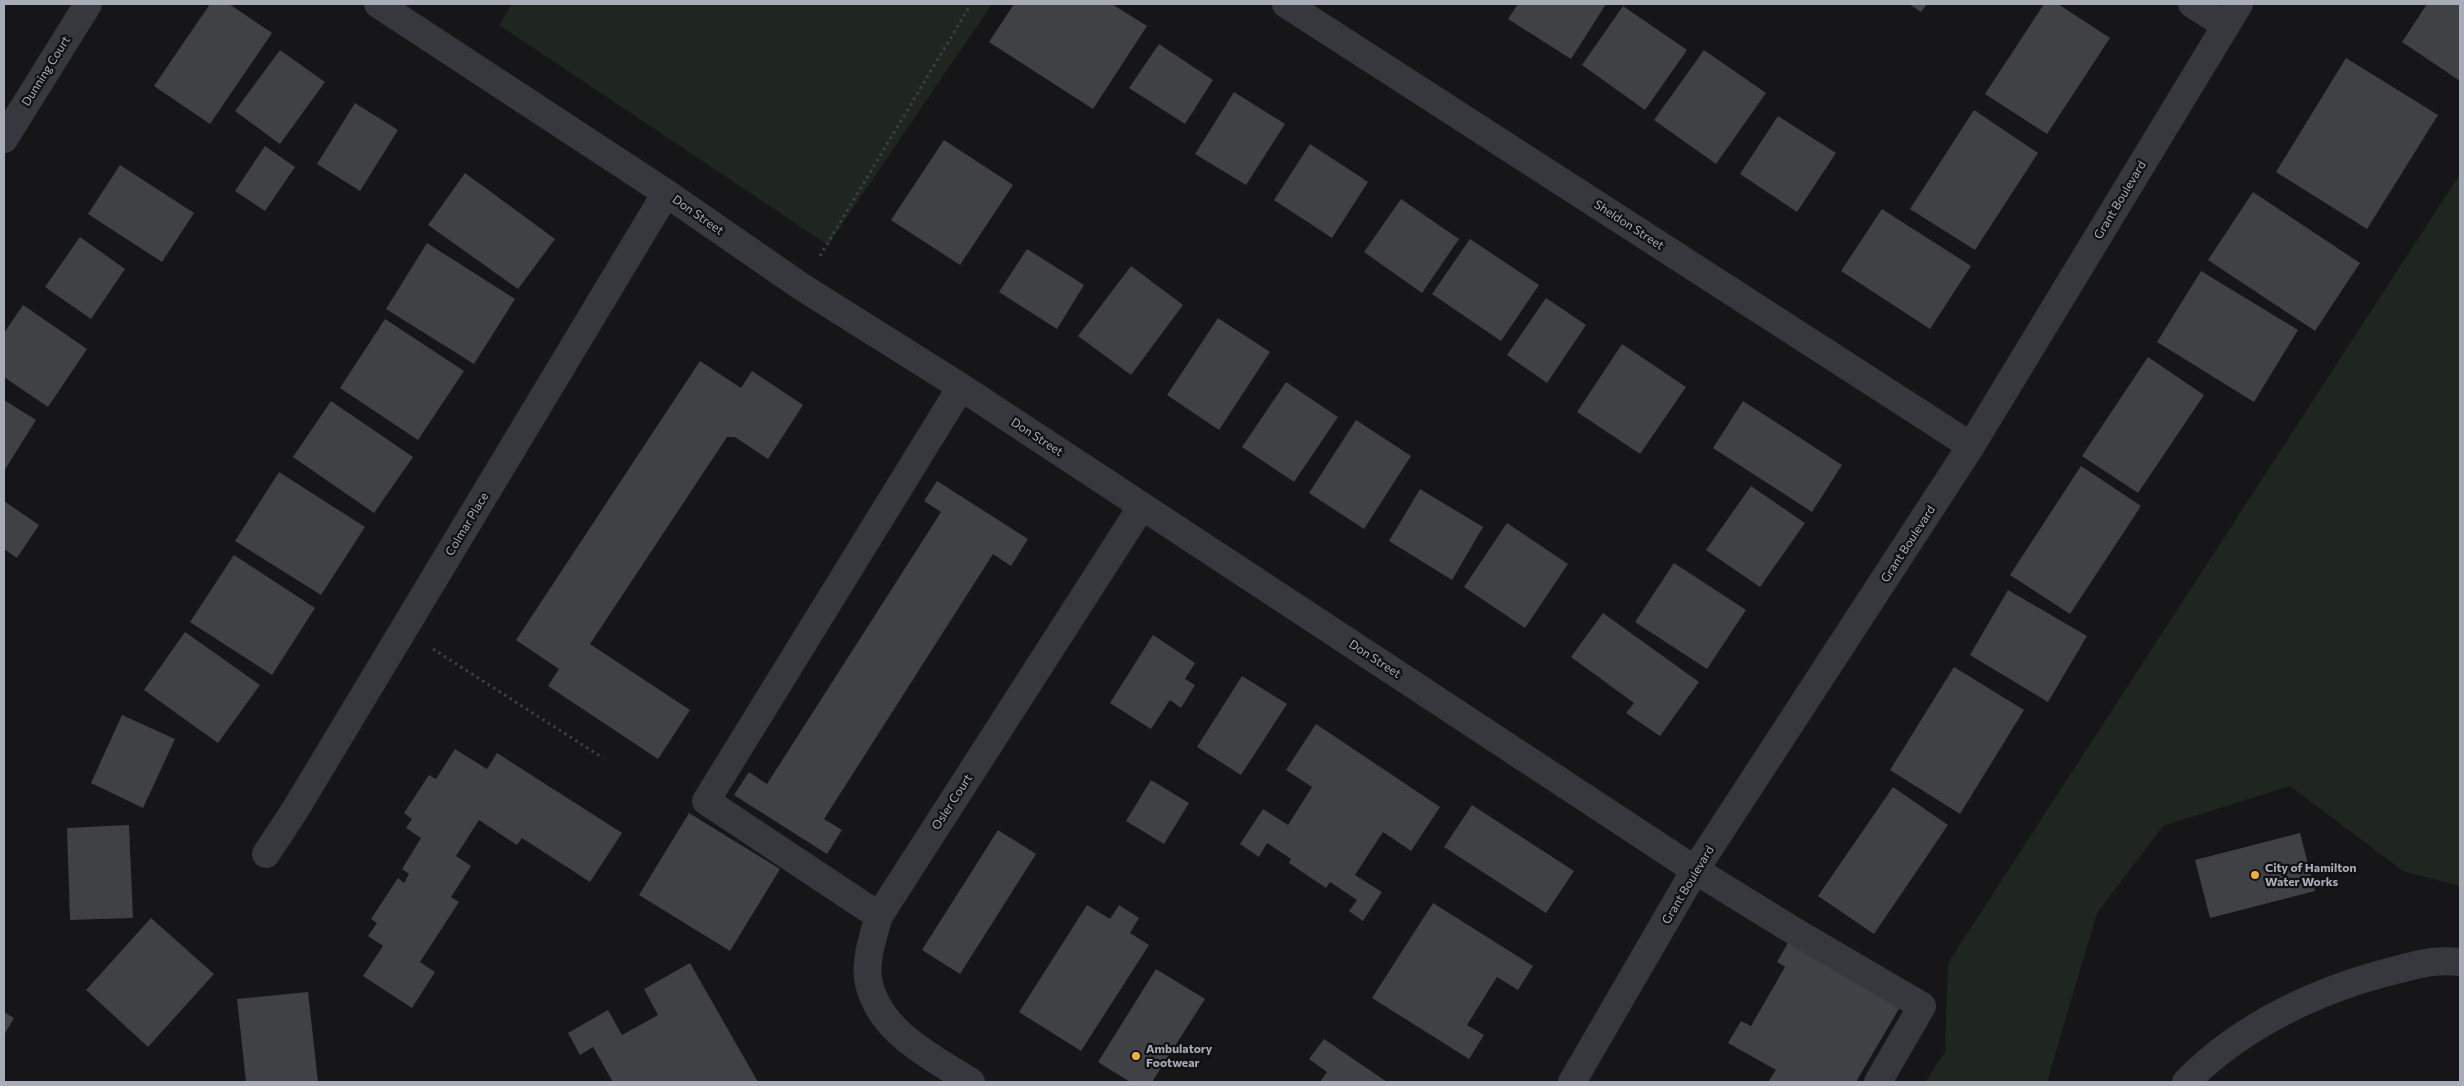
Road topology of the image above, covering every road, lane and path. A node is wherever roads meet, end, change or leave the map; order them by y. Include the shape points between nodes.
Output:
1 (88, 4) edge
2 (378, 4) edge
3 (971, 4) edge
4 (1286, 4) edge
5 (2192, 4) edge
6 (2232, 14) edge
7 (4, 139) edge
8 (666, 193) junction
9 (802, 287) junction
10 (961, 387) junction
11 (1971, 446) junction
12 (1142, 506) junction
13 (404, 630) junction
14 (603, 758) dead end
15 (266, 854) dead end
16 (1695, 870) junction
17 (879, 916) junction
18 (2460, 962) edge
19 (971, 1082) edge
20 (1572, 1082) edge
21 (1878, 1082) edge
22 (2186, 1082) edge

1 - 7 street, Dunning Court
2 - 8 street, Don Street
3 - 9 path
4 - 11 street, Sheldon Street
5 - 6 street
6 - 11 street, Grant Boulevard
8 - 9 street, Don Street
8 - 13 street, Colmar Place
9 - 10 street, Don Street
10 - 12 street, Don Street
10 - 17 street via 706,801
11 - 16 street, Grant Boulevard
12 - 16 street, Don Street
12 - 17 street, Osler Court
13 - 14 path
13 - 15 street, Colmar Place
16 - 20 street, Grant Boulevard
16 - 21 street, Don Street via 1922,1006
17 - 19 street, Osler Court via 870,946 869,983 882,1013 905,1040
18 - 22 street via 2440,959 2367,977 2320,995 2274,1016 2231,1043

